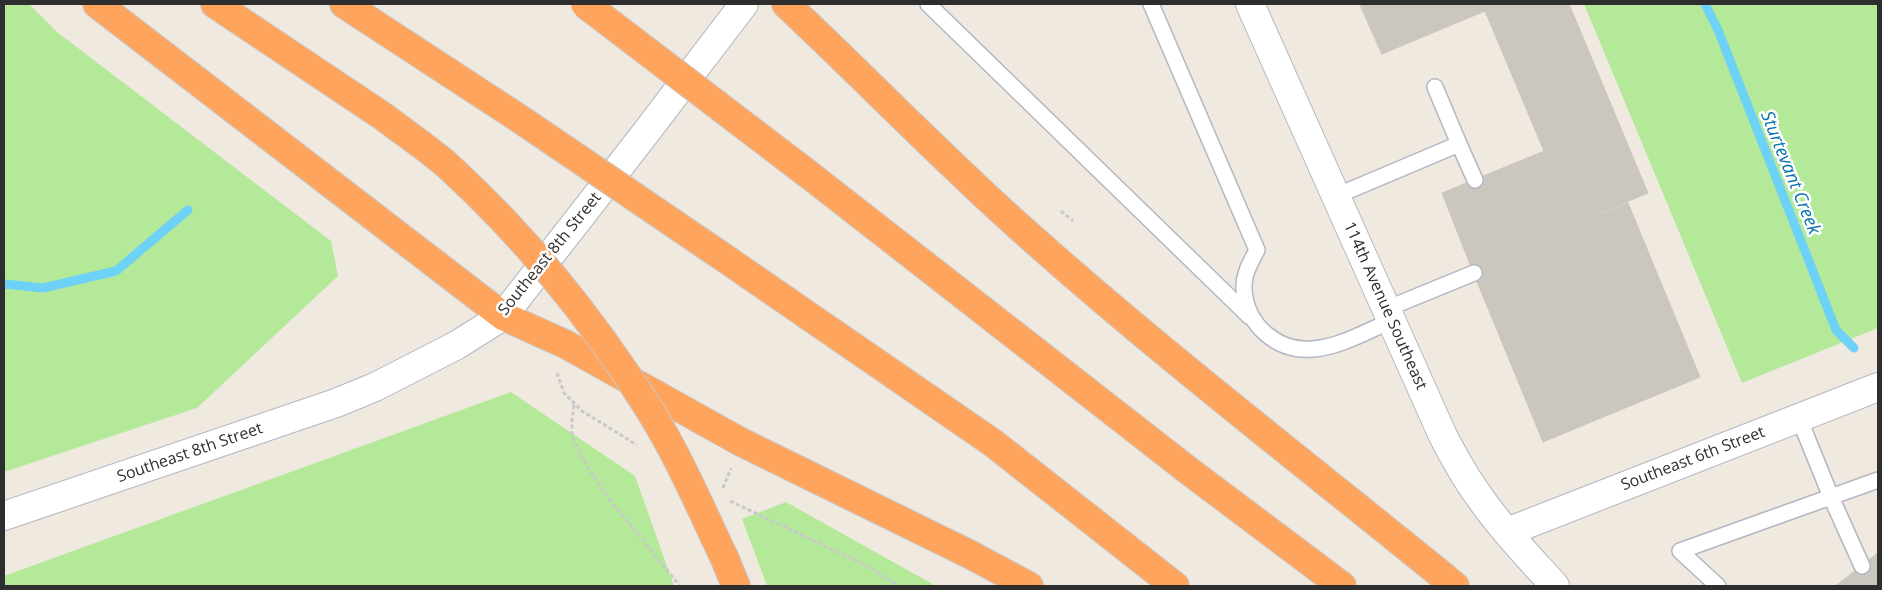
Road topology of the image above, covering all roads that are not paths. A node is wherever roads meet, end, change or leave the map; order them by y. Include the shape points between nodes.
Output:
1 (97, 4) edge
2 (215, 4) edge
3 (344, 4) edge
4 (585, 4) edge
5 (744, 4) edge
6 (786, 4) edge
7 (928, 4) edge
8 (1151, 4) edge
9 (1250, 4) edge
10 (1435, 87) dead end
11 (1459, 144) junction
12 (1475, 180) dead end
13 (1336, 196) junction
14 (1474, 273) dead end
15 (1389, 315) junction
16 (503, 316) junction
17 (1250, 317) junction
18 (1878, 387) edge
19 (1799, 418) junction
20 (1878, 480) edge
21 (1831, 497) junction
22 (4, 516) edge
23 (1507, 532) junction
24 (1862, 566) dead end
25 (736, 586) edge
26 (1030, 586) edge
27 (1175, 586) edge
28 (1342, 586) edge
29 (1455, 586) edge
30 (1555, 586) edge
31 (1718, 586) edge

1 - 16 highway
2 - 25 highway, bridge via 384,117 445,164 528,248 614,356 650,410 682,468
3 - 27 highway, bridge via 723,256 993,443
4 - 28 highway, bridge
5 - 16 street, Southeast 8th Street
6 - 29 highway via 960,172 1110,306
7 - 17 lane
8 - 17 lane via 1257,250 1246,271 1244,289
9 - 13 street, 114th Avenue Southeast
10 - 11 lane
11 - 12 lane
11 - 13 lane
13 - 15 street, 114th Avenue Southeast
14 - 15 lane
15 - 17 lane via 1336,344 1313,349 1291,348 1268,338
15 - 23 street, 114th Avenue Southeast via 1461,470
16 - 22 street, Southeast 8th Street via 375,388
16 - 26 highway via 565,344 741,442
18 - 19 street, Southeast 6th Street
19 - 21 lane
19 - 23 street, Southeast 6th Street
20 - 21 lane
21 - 24 lane
21 - 31 lane via 1680,551
23 - 30 street, 114th Avenue Southeast

